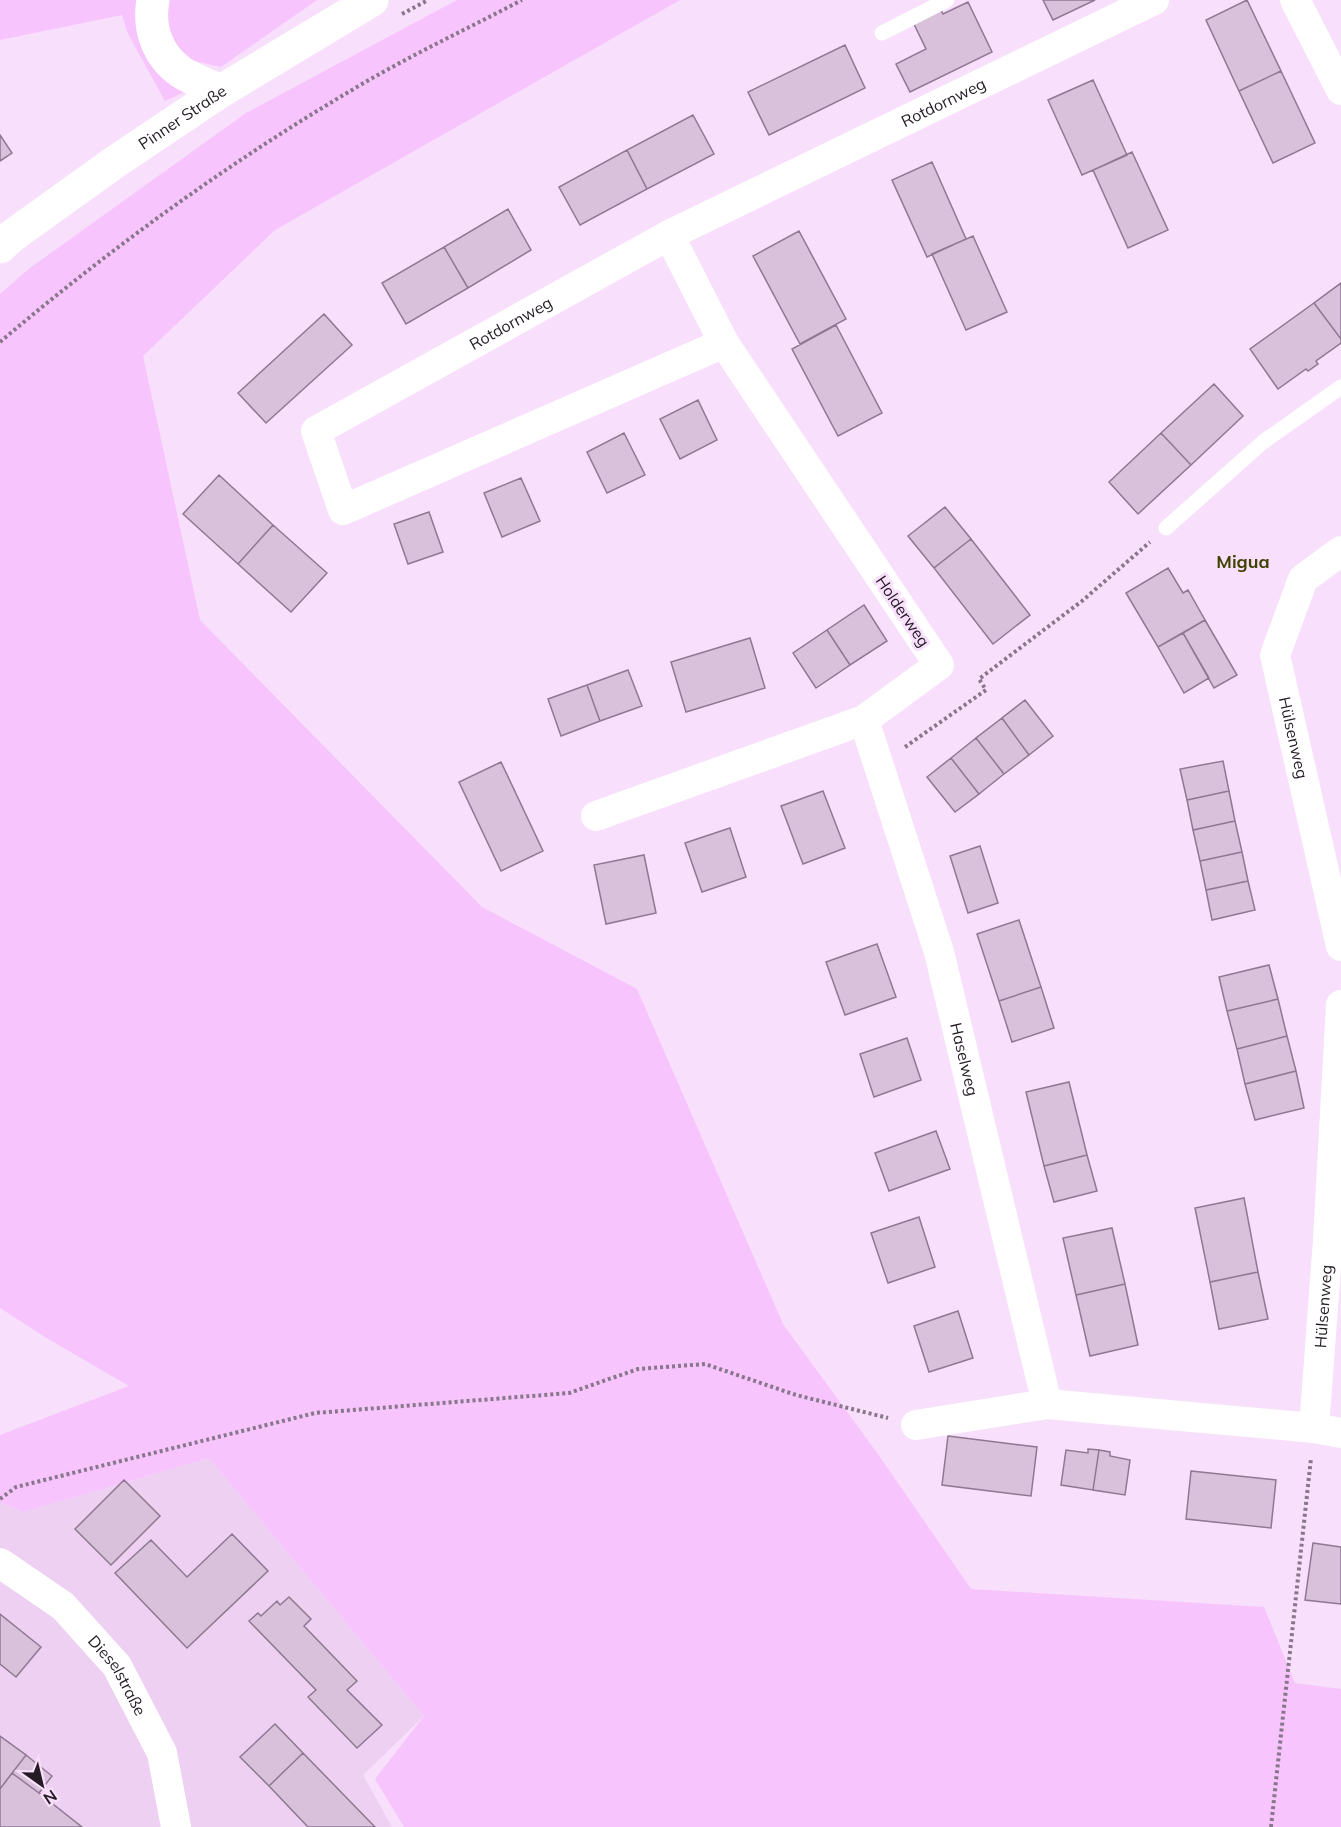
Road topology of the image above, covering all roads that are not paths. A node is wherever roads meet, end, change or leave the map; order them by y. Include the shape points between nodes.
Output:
1 (153, 0) edge
2 (372, 0) edge
3 (947, 0) edge
4 (1154, 0) edge
5 (1295, 0) edge
6 (882, 33) dead end
7 (1341, 90) edge
8 (220, 91) junction
9 (669, 235) junction
10 (0, 247) edge
11 (724, 343) junction
12 (1341, 387) edge
13 (1166, 528) road end
14 (1341, 551) edge
15 (864, 720) junction
16 (596, 816) dead end
17 (1341, 946) edge
18 (1341, 1005) edge
19 (1334, 1239) edge
20 (1047, 1404) junction
21 (916, 1425) road end
22 (1328, 1430) edge
23 (0, 1563) edge
24 (176, 1827) edge

1 - 8 street via 150,15 157,44 167,59 182,72
2 - 8 street, Pinner Straße
3 - 6 lane
4 - 9 street, Rotdornweg
5 - 7 street
8 - 10 street, Pinner Straße
9 - 11 street, Holderweg
9 - 11 street, Rotdornweg via 316,431 344,510
11 - 15 street, Holderweg via 939,665
12 - 13 lane via 1263,442
14 - 17 street, Hülsenweg via 1303,579 1275,655
15 - 16 street, Holderweg
15 - 20 street, Haselweg via 939,952
18 - 19 street, Hülsenweg
19 - 22 street, Hülsenweg
20 - 21 street
20 - 22 street
23 - 24 street, Dieselstraße via 63,1606 117,1666 162,1753

